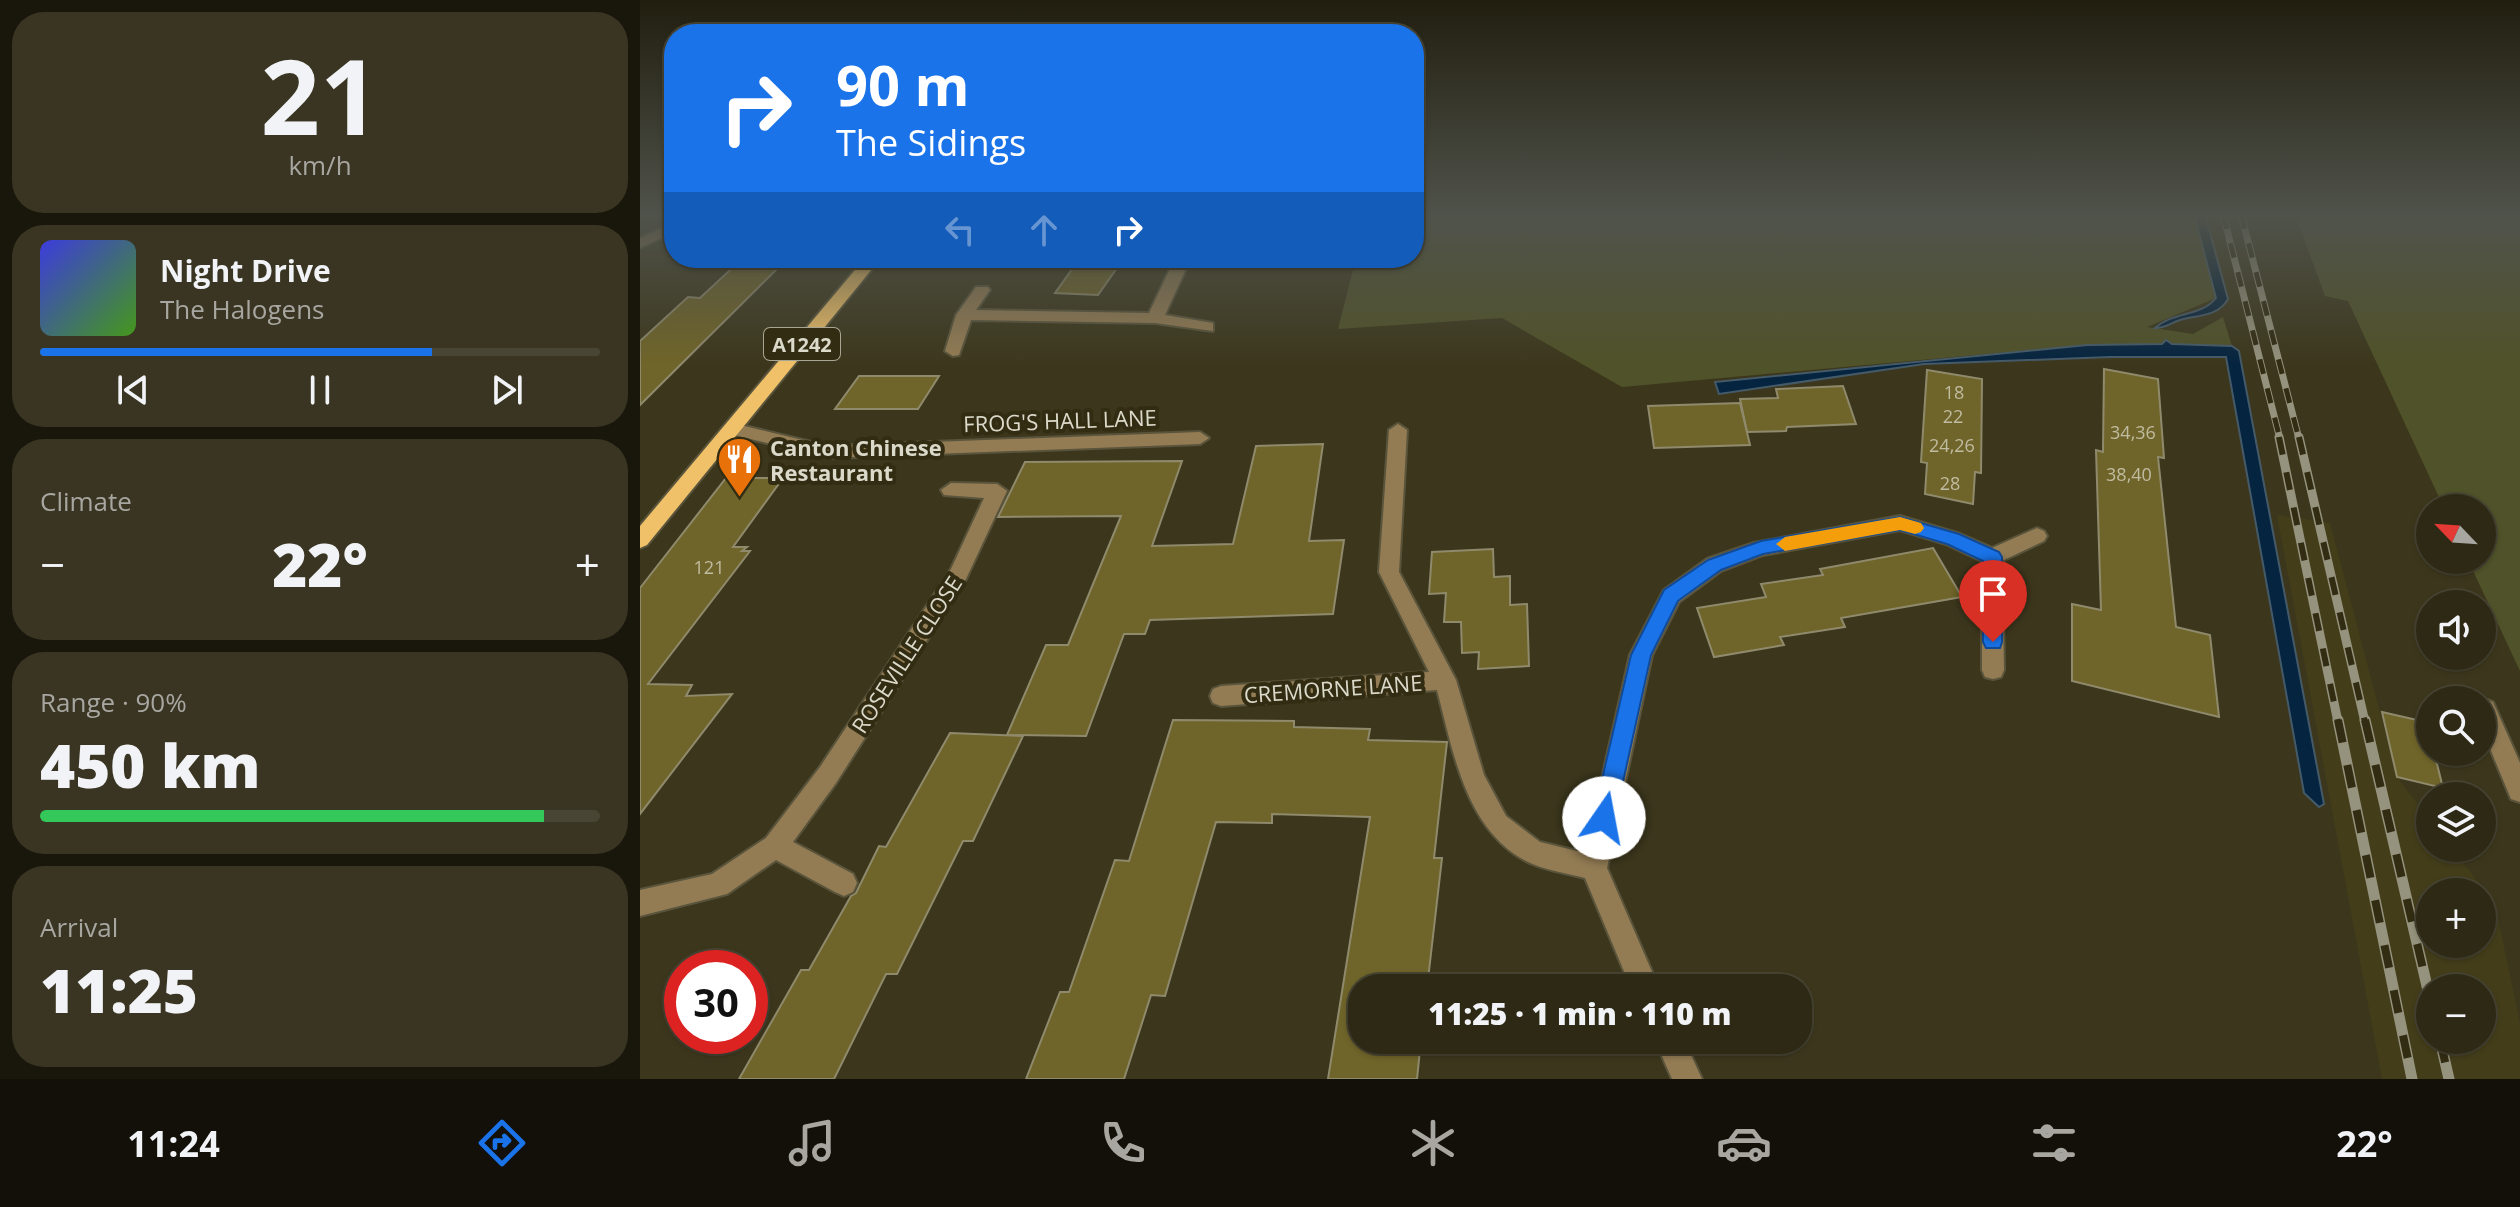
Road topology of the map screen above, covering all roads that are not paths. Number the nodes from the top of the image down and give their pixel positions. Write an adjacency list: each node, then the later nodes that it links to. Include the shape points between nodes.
1 (865, 268): 8 (main road, A1242)
2 (1178, 268): 5 (street)
3 (982, 290): 4 (street)
4 (964, 315): 5 (street); 7 (street)
5 (1155, 318): 6 (street)
6 (1207, 327)
7 (953, 351)
8 (732, 429): 10 (street, FROG'S HALL LANE, via 828,452); 13 (main road, A1242)
9 (1398, 430): 16 (street, CREMORNE LANE, via 1389,572)
10 (1200, 438)
11 (951, 490): 20 (street, ROSEVILLE CLOSE, via 997,491 959,573 828,775)
12 (2037, 536): 14 (street)
13 (640, 540)
14 (1992, 557): 15 (street); 21 (street, via 1900,523 1761,548 1714,565 1671,596 1641,655)
15 (1993, 670)
16 (1445, 680): 17 (street, CREMORNE LANE); 21 (street, CREMORNE LANE, via 1473,778 1497,824 1533,852)
17 (1221, 696)
18 (2496, 735): 19 (street)
19 (2520, 791)
20 (775, 846): 22 (street); 23 (street, ROSEVILLE CLOSE, via 718,885)
21 (1594, 868): 24 (street)
22 (844, 883)
23 (640, 903)
24 (1639, 974)
25 (1675, 1054): 26 (street)
26 (1687, 1079)

